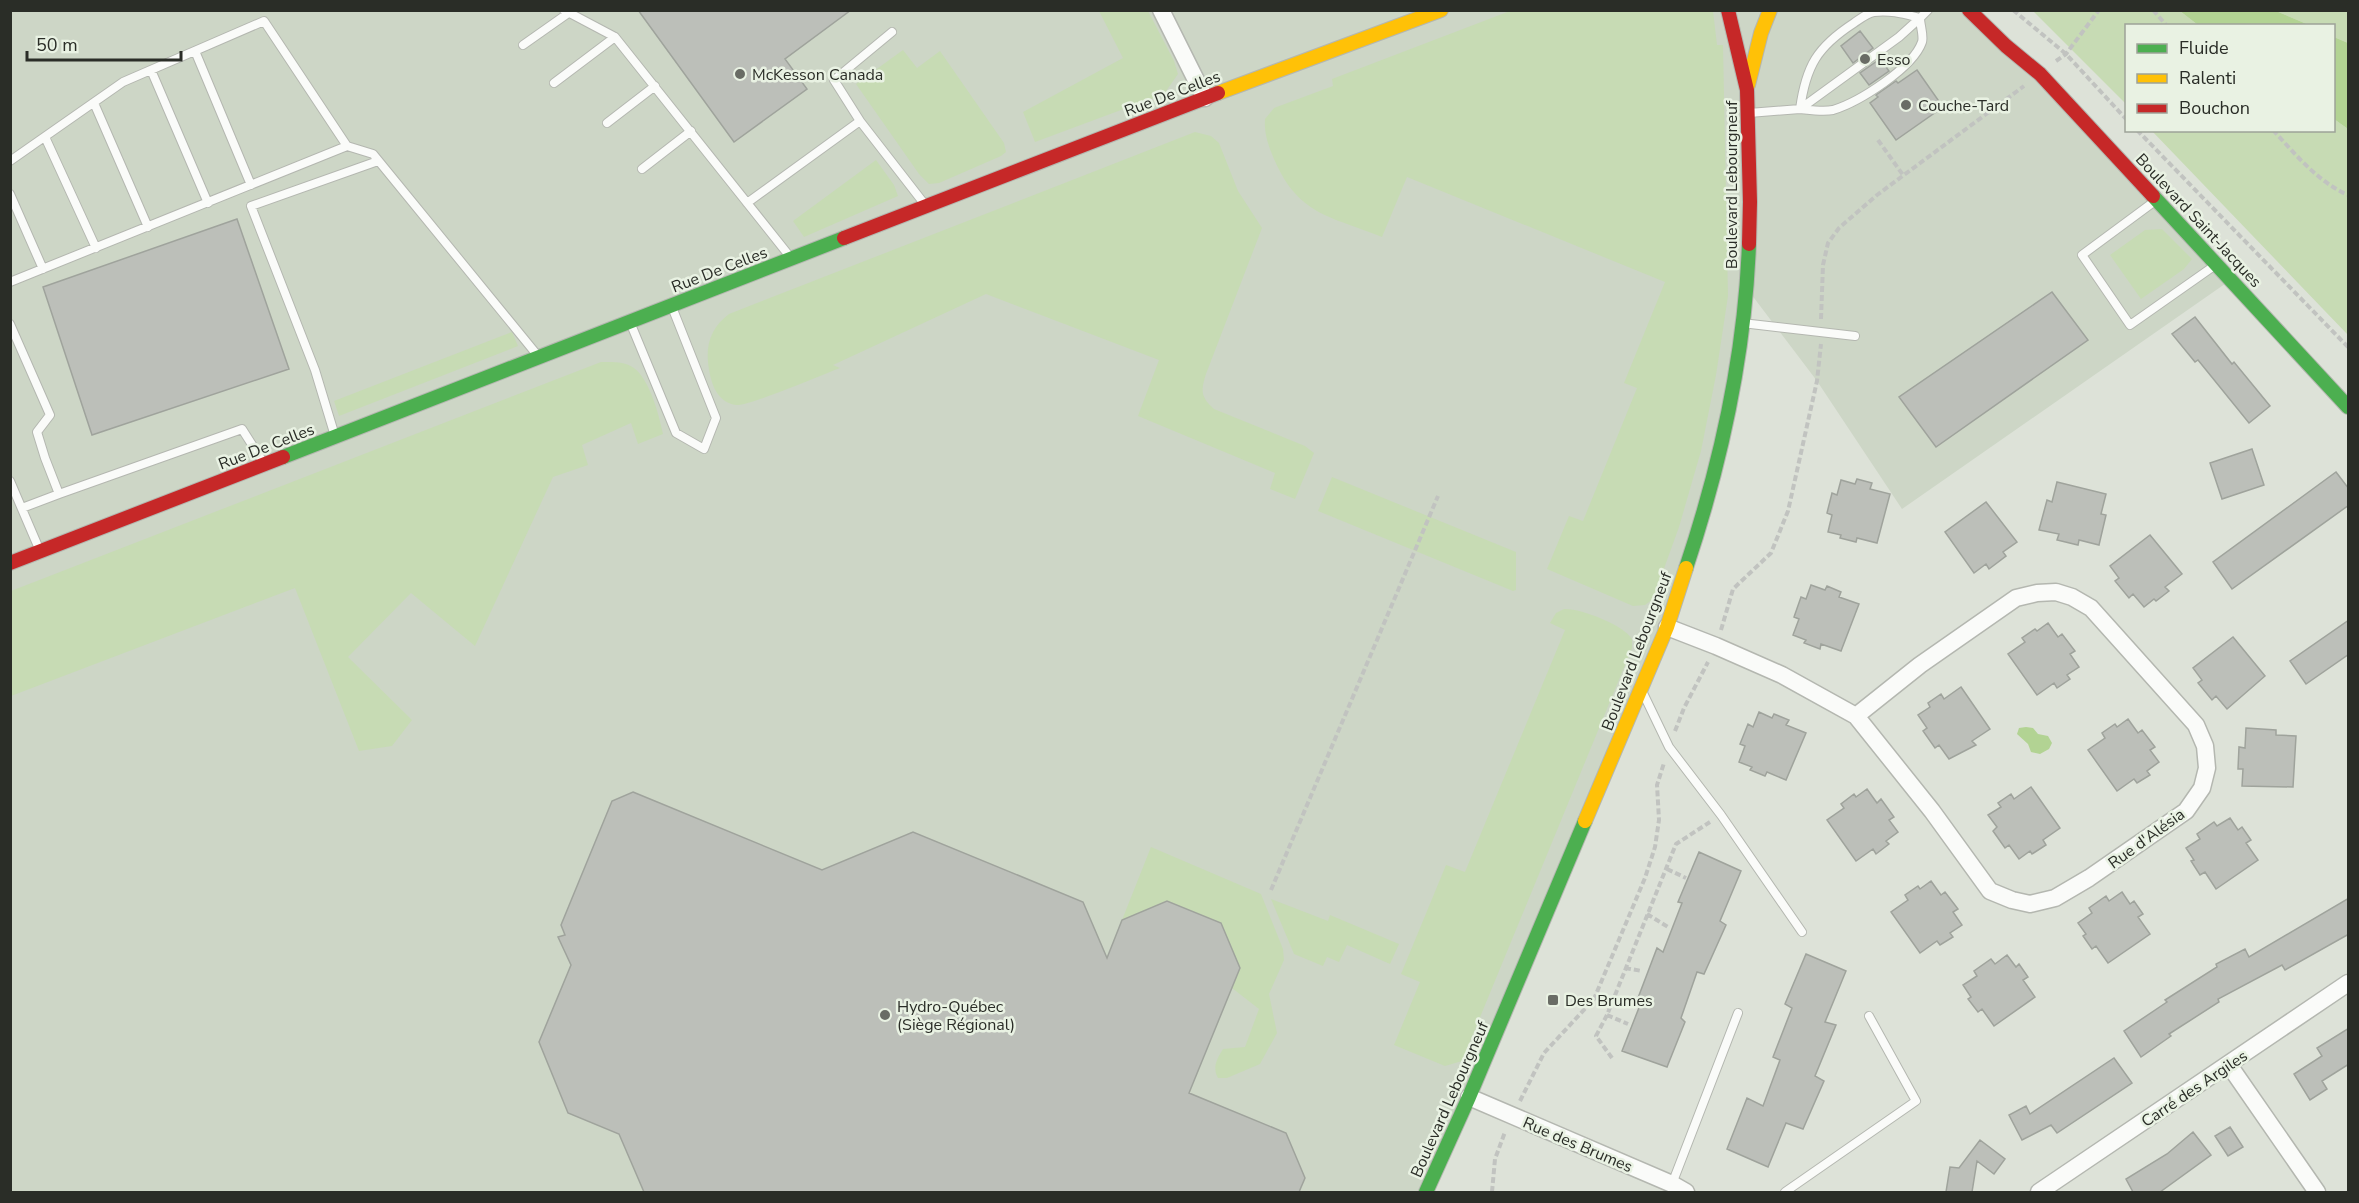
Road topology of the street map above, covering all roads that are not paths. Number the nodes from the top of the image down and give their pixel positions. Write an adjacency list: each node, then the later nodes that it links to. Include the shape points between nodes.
1 (1161, 10): 17 (street)
2 (1441, 10): 17 (street, Rue De Celles)
3 (1728, 10): 16 (street, Boulevard Lebourgneuf)
4 (1770, 10): 16 (street, Boulevard Lebourgneuf)
5 (1928, 10): 8 (lane)
6 (1969, 10): 31 (street, Boulevard Saint-Jacques, via 2040,74)
7 (565, 12): 10 (lane); 11 (lane)
8 (1920, 18): 19 (lane); 19 (lane, via 1922,41 1909,62 1853,103 1830,111); 19 (lane, via 1898,12 1871,12 1844,30 1809,67)
9 (892, 32): 21 (lane, via 834,81)
10 (615, 37): 14 (lane); 15 (lane)
11 (523, 45)
12 (195, 51): 13 (lane); 25 (lane, via 264,21); 29 (lane)
13 (151, 70): 18 (lane, via 123,82); 32 (lane)
14 (554, 83)
15 (655, 86): 22 (lane); 23 (lane)
16 (1747, 90): 20 (street, Boulevard Lebourgneuf)
17 (1205, 98): 34 (street, Rue De Celles)
18 (94, 103): 24 (lane); 35 (lane)
19 (1800, 110): 20 (lane)
20 (1747, 113): 43 (street, Boulevard Lebourgneuf, via 1750,202)
21 (860, 121): 33 (lane); 34 (lane)
22 (607, 123)
23 (691, 131): 28 (lane); 33 (lane)
24 (45, 137): 26 (lane); 36 (lane)
25 (348, 146): 27 (lane, via 373,154); 29 (lane)
26 (10, 161)
27 (378, 161): 46 (lane); 48 (lane, via 251,206 315,370)
28 (642, 169)
29 (250, 185): 32 (lane)
30 (10, 194): 39 (lane)
31 (2158, 199): 38 (street, Boulevard Saint-Jacques); 38 (lane, via 2082,255 2130,325)
32 (208, 202): 35 (lane)
33 (747, 203): 37 (lane)
34 (927, 206): 37 (street, Rue De Celles)
35 (148, 226): 36 (lane)
36 (96, 248): 39 (lane)
37 (791, 259): 41 (street, Rue De Celles)
38 (2217, 264): 47 (street, Boulevard Saint-Jacques)
39 (43, 269): 40 (lane)
40 (10, 282)
41 (671, 306): 42 (street, Rue De Celles); 42 (lane, via 717,418 704,449 676,433)
42 (630, 321): 46 (street, Rue De Celles)
43 (1742, 323): 45 (lane); 55 (street, Boulevard Lebourgneuf, via 1722,447)
44 (10, 324): 51 (lane, via 50,415 38,432)
45 (1855, 336)
46 (539, 357): 48 (street, Rue De Celles)
47 (2349, 407)
48 (335, 436): 49 (street, Rue De Celles)
49 (264, 464): 51 (lane, via 242,429); 53 (street, Rue De Celles)
50 (10, 480): 52 (lane)
51 (59, 494): 52 (lane)
52 (22, 508): 53 (lane)
53 (40, 551): 54 (street, Rue De Celles)
54 (10, 563)
55 (1667, 627): 56 (street, Boulevard Lebourgneuf); 57 (street, Rue d'Alésia, via 1782,675)
56 (1641, 688): 58 (lane, via 1669,747); 63 (street, Boulevard Lebourgneuf)
57 (1856, 716): 57 (street, Rue d'Alésia, via 1925,801 1990,891 2030,903 2055,898 2089,878 2186,810 2202,788 2207,768 2205,746 2196,725 2091,608 2056,592 2016,598 1920,665)
58 (1802, 932)
59 (2349, 983): 62 (street, Carré des Argiles)
60 (1738, 1012): 64 (lane)
61 (1869, 1016): 66 (lane, via 1916,1101)
62 (2229, 1065): 67 (street, Carré des Argiles); 68 (street)
63 (1469, 1097): 64 (street, Rue des Brumes); 65 (street, Boulevard Lebourgneuf)
64 (1679, 1188)
65 (1425, 1192)
66 (1785, 1192)
67 (2039, 1192)
68 (2317, 1192)

